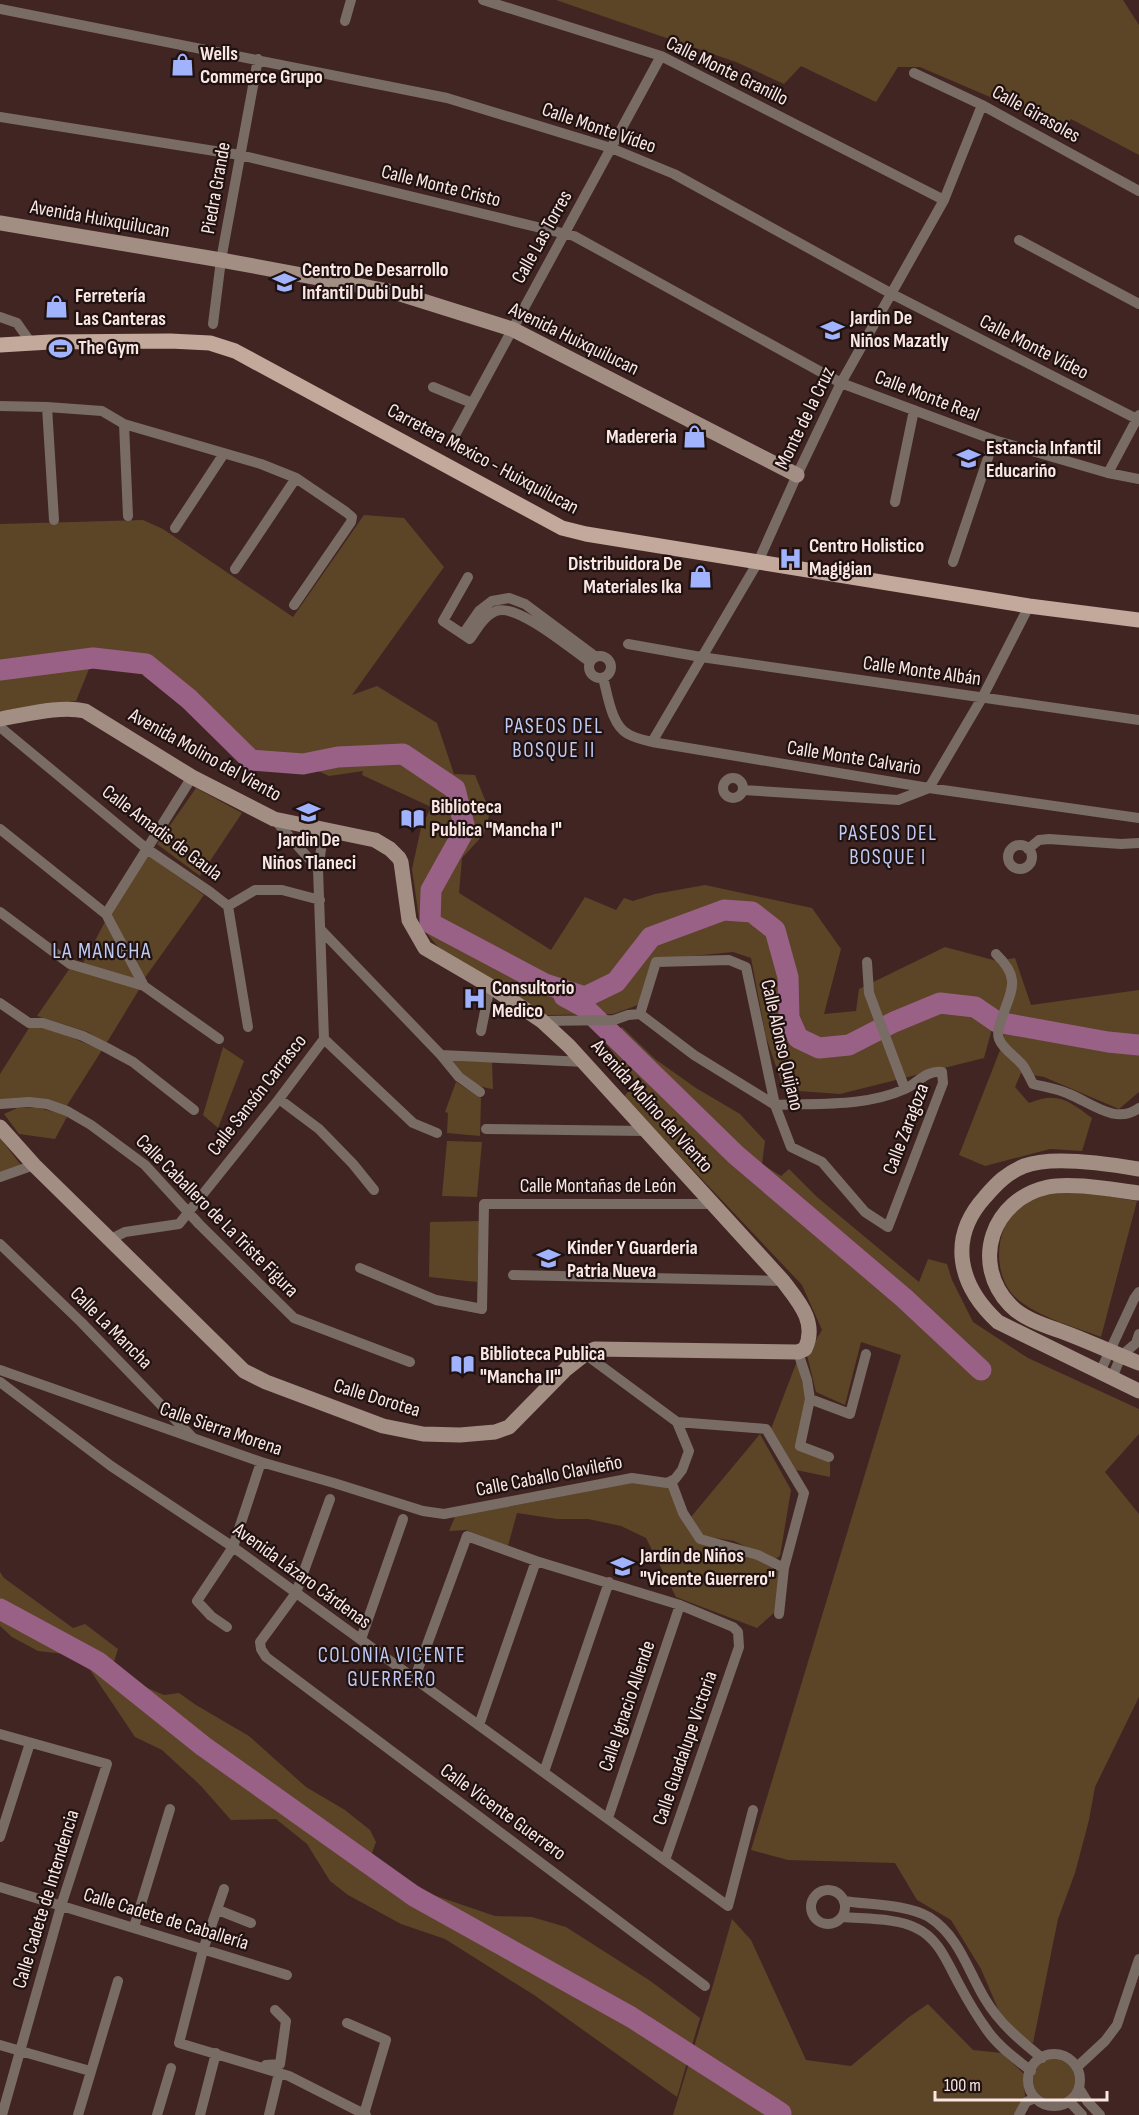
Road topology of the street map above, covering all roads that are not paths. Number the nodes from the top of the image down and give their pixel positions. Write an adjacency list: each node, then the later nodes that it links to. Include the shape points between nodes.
1 (351, 0): 4 (street)
2 (483, 0): 5 (street, Calle Monte Granillo)
3 (0, 9): 6 (street, Calle Monte Vídeo)
4 (345, 21)
5 (661, 56): 10 (street, Calle Las Torres); 13 (street, Calle Monte Granillo)
6 (258, 59): 10 (street, Calle Monte Vídeo, via 447,98); 11 (street, Piedra Grande)
7 (914, 73): 8 (street, Calle Girasoles)
8 (982, 105): 12 (street, Calle Girasoles); 13 (street, Monte de la Cruz)
9 (0, 117): 11 (street, Calle Monte Cristo)
10 (611, 148): 15 (street, Calle Las Torres); 18 (street, Calle Monte Vídeo, via 674,174)
11 (240, 155): 15 (street, Calle Monte Cristo); 17 (street, Piedra Grande)
12 (1139, 191)
13 (944, 200): 18 (street, Monte de la Cruz)
14 (0, 223): 17 (street, Avenida Huixquilucan)
15 (565, 234): 22 (street, Calle Las Torres); 25 (street, Calle Monte Cristo)
16 (1019, 240): 19 (street)
17 (221, 260): 21 (street, Piedra Grande); 22 (street, Avenida Huixquilucan, via 394,292)
18 (892, 294): 25 (street, Monte de la Cruz); 31 (street, Calle Monte Vídeo)
19 (1139, 304)
20 (0, 317): 23 (street, via 17,323)
21 (213, 324)
22 (512, 329): 27 (street, Calle Las Torres); 37 (street, Avenida Huixquilucan)
23 (31, 343): 24 (main road, Carretera Mexico - Huixquilucan); 44 (main road, Carretera Mexico - Huixquilucan, via 210,343 245,357 562,528)
24 (0, 345)
25 (841, 383): 30 (street, Calle Monte Real); 37 (street, Monte de la Cruz)
26 (433, 387): 27 (street)
27 (472, 403): 33 (street, Calle Las Torres)
28 (0, 406): 29 (street)
29 (47, 407): 32 (street, via 102,411); 42 (street)
30 (914, 410): 34 (street, Calle Monte Real); 40 (street)
31 (1138, 418): 36 (street)
32 (124, 424): 35 (street); 41 (street)
33 (455, 435)
34 (994, 440): 36 (street, Calle Monte Real); 45 (street)
35 (223, 455): 38 (street); 43 (street)
36 (1108, 473): 39 (street, Calle Monte Real)
37 (797, 475): 44 (street, Monte de la Cruz)
38 (296, 478): 46 (street); 48 (street, via 352,517)
39 (1139, 479)
40 (895, 502)
41 (129, 516)
42 (54, 520)
43 (175, 528)
44 (758, 562): 49 (main road, Carretera Mexico - Huixquilucan); 52 (street, Monte de la Cruz)
45 (953, 562)
46 (235, 569)
47 (468, 577): 53 (street, via 443,621 463,634 479,611 492,601 508,598 525,604)
48 (294, 604)
49 (1029, 606): 50 (main road, Carretera Mexico - Huixquilucan); 55 (street)
50 (1139, 620)
51 (628, 644): 52 (street, Calle Monte Albán)
52 (701, 657): 55 (street, Calle Monte Albán); 59 (street, Monte de la Cruz)
53 (593, 659): 54 (street, Calle Monte Calvario, via 589,671); 54 (street, Calle Monte Calvario, via 605,657 610,664)
54 (603, 678): 59 (street, Calle Monte Calvario, via 615,718 623,730)
55 (982, 698): 57 (street, Calle Monte Albán); 61 (street)
56 (0, 718): 60 (street, Avenida Molino del Viento, via 60,710 85,711)
57 (1139, 720)
58 (0, 727): 68 (street, Calle Amadis de Gaula)
59 (652, 742): 61 (street, Calle Monte Calvario)
60 (192, 777): 64 (street, Avenida Molino del Viento); 68 (street)
61 (929, 788): 62 (street, via 898,800); 63 (street, Calle Monte Calvario)
62 (743, 790)
63 (1139, 818)
64 (274, 819): 66 (street, Avenida Molino del Viento); 70 (street)
65 (0, 829): 74 (street)
66 (324, 830): 70 (street, Calle Sansón Carrasco); 79 (street, Avenida Molino del Viento, via 375,840 390,849 399,858 409,920 419,940 437,956)
67 (1139, 843): 69 (street, via 1049,838)
68 (147, 849): 72 (street, Calle Amadis de Gaula); 74 (street)
69 (1028, 849)
70 (318, 869): 71 (street, Calle Sansón Carrasco)
71 (320, 900): 72 (street, Calle Amadis de Gaula, via 282,891 255,890); 75 (street, Calle Sansón Carrasco)
72 (228, 906): 83 (street)
73 (0, 912): 78 (street, via 70,964)
74 (106, 914): 78 (street)
75 (321, 930): 86 (street, Calle Sansón Carrasco); 87 (street)
76 (996, 954): 94 (street, via 1012,974 1011,995 998,1031 999,1041 1024,1066 1033,1084 1068,1093 1112,1114 1132,1113)
77 (867, 962): 89 (street, via 869,993)
78 (144, 986): 85 (street)
79 (490, 986): 82 (street, Avenida Molino del Viento); 84 (street)
80 (0, 1003): 95 (street, via 29,1023 43,1023 83,1036 125,1057)
81 (640, 1014): 82 (street, via 614,1020); 93 (street, via 694,1055); 93 (street, Calle Alonso Quijano, via 656,962 729,960 746,967)
82 (542, 1022): 88 (street, Avenida Molino del Viento)
83 (248, 1027)
84 (480, 1031)
85 (219, 1039)
86 (324, 1039): 91 (street, Calle Sansón Carrasco); 99 (street, via 413,1123)
87 (441, 1055): 88 (street); 90 (street, via 459,1077)
88 (584, 1062): 98 (street, Avenida Molino del Viento)
89 (905, 1089): 93 (street, Calle Zaragoza, via 861,1102); 107 (street, Calle Zaragoza, via 930,1073 942,1072 944,1083)
90 (480, 1092)
91 (279, 1099): 103 (street, via 319,1129); 106 (street, Calle Sansón Carrasco)
92 (0, 1104): 106 (street, Calle Caballero de La Triste Figura, via 47,1104 91,1125 145,1165)
93 (775, 1105): 107 (street, Calle Alonso Quijano, via 791,1147 822,1162 865,1212)
94 (1139, 1108)
95 (194, 1110)
96 (0, 1127): 100 (street, Calle Dorotea)
97 (486, 1129): 98 (street)
98 (646, 1131): 105 (street, Avenida Molino del Viento)
99 (437, 1134)
100 (34, 1165): 102 (street); 108 (street, Calle Dorotea)
101 (1139, 1169): 122 (street, via 1063,1161 1026,1165 1002,1177 981,1201 967,1221 962,1244 963,1269 972,1290 999,1322)
102 (0, 1177)
103 (374, 1190)
104 (1139, 1193): 116 (street, via 1048,1187 1008,1209 996,1224 990,1241 990,1262 998,1288 1011,1306 1031,1319)
105 (712, 1203): 110 (street, Calle Montañas de León, via 484,1204 482,1309 436,1300); 112 (street, Avenida Molino del Viento)
106 (189, 1212): 108 (street, Calle Sansón Carrasco, via 179,1224 125,1232); 119 (street, Calle Caballero de La Triste Figura, via 294,1318)
107 (888, 1227)
108 (111, 1239): 117 (street, Calle Dorotea, via 244,1371 383,1426 423,1434 495,1432 509,1427)
109 (0, 1244): 129 (street, Calle La Mancha)
110 (360, 1268)
111 (513, 1275): 112 (street)
112 (783, 1281): 115 (street, Avenida Molino del Viento, via 808,1318 810,1335 805,1348)
113 (1137, 1298): 116 (street)
114 (1139, 1334): 116 (street, via 1136,1343)
115 (798, 1352): 117 (street, via 595,1349); 127 (street)
116 (1116, 1353): 120 (street); 122 (street)
117 (585, 1354): 128 (street)
118 (866, 1354): 127 (street, via 850,1414)
119 (410, 1362)
120 (1139, 1363)
121 (0, 1370): 124 (street, Calle Sierra Morena)
122 (1106, 1375): 125 (street)
123 (0, 1382): 126 (street, Avenida Lázaro Cárdenas)
124 (36, 1382): 126 (street); 129 (street, Calle Sierra Morena)
125 (1139, 1391)
126 (23, 1399): 136 (street, Avenida Lázaro Cárdenas, via 111,1466)
127 (810, 1400): 130 (street, via 800,1446)
128 (677, 1422): 132 (street, via 689,1451 682,1470); 138 (street, via 766,1430 804,1493)
129 (194, 1440): 131 (street, Calle Sierra Morena)
130 (829, 1457)
131 (261, 1462): 134 (street, Calle Sierra Morena); 136 (street)
132 (671, 1481): 134 (street, Calle Caballo Clavileño, via 632,1478); 138 (street, via 700,1539 758,1555)
133 (330, 1499): 140 (street)
134 (433, 1514)
135 (403, 1519): 144 (street)
136 (233, 1547): 140 (street, Avenida Lázaro Cárdenas); 143 (street, via 197,1601)
137 (536, 1561): 139 (street); 145 (street, via 467,1536); 146 (street)
138 (784, 1568): 142 (street)
139 (609, 1582): 141 (street); 149 (street)
140 (296, 1593): 144 (street, Avenida Lázaro Cárdenas); 167 (street, Calle Vicente Guerrero, via 260,1642 266,1657)
141 (680, 1605): 152 (street, Calle Ignacio Allende); 154 (street, Calle Guadalupe Victoria, via 733,1627 738,1632 739,1647)
142 (779, 1614)
143 (226, 1628)
144 (361, 1639): 145 (street, Avenida Lázaro Cárdenas)
145 (414, 1680): 146 (street, Avenida Lázaro Cárdenas)
146 (479, 1725): 149 (street, Avenida Lázaro Cárdenas)
147 (0, 1734): 148 (street)
148 (30, 1743): 153 (street); 158 (street, Calle Cadete de Intendencia, via 107,1764)
149 (544, 1772): 152 (street, Avenida Lázaro Cárdenas)
150 (170, 1809): 162 (street)
151 (753, 1810): 154 (street, Avenida Lázaro Cárdenas, via 728,1906)
152 (608, 1818): 154 (street, Avenida Lázaro Cárdenas)
153 (0, 1838)
154 (665, 1860)
155 (0, 1887): 158 (street, Calle Cadete de Caballería)
156 (224, 1889): 159 (street)
157 (844, 1901): 160 (street); 160 (street, via 837,1892 826,1890 816,1895 811,1905 813,1917 822,1924 834,1924); 173 (street, via 907,1908 941,1926 959,1948 998,2018)
158 (61, 1906): 162 (street, Calle Cadete de Caballería); 171 (street, Calle Cadete de Intendencia)
159 (218, 1910): 161 (street); 163 (street)
160 (843, 1917): 178 (street, via 902,1923 929,1936 989,2033)
161 (252, 1923)
162 (134, 1927): 163 (street, Calle Cadete de Caballería)
163 (203, 1950): 165 (street, Calle Cadete de Caballería); 172 (street, via 179,2043)
164 (1139, 1959): 174 (street, via 1117,2025)
165 (287, 1975)
166 (118, 1981): 177 (street)
167 (705, 1986)
168 (275, 2010): 176 (street, via 286,2021 280,2064 266,2065)
169 (347, 2023): 183 (street, via 386,2040)
170 (0, 2045): 171 (street)
171 (20, 2051): 177 (street); 184 (street, Calle Cadete de Intendencia)
172 (216, 2053): 176 (street); 187 (street)
173 (1042, 2058): 174 (street, via 1065,2056); 178 (street)
174 (1077, 2067): 180 (street)
175 (171, 2068): 186 (street)
176 (265, 2069): 179 (street)
177 (90, 2071): 185 (street)
178 (1031, 2071): 181 (street, via 1030,2090)
179 (279, 2073): 183 (street); 188 (street)
180 (1079, 2088): 182 (street); 192 (street)
181 (1035, 2098): 182 (street, via 1049,2106); 189 (street, via 1026,2102)
182 (1067, 2102): 190 (street); 191 (street)
183 (365, 2114)
184 (2, 2115)
185 (78, 2115)
186 (157, 2115)
187 (200, 2115)
188 (269, 2115)
189 (1019, 2115)
190 (1040, 2115)
191 (1082, 2115)
192 (1100, 2115)

